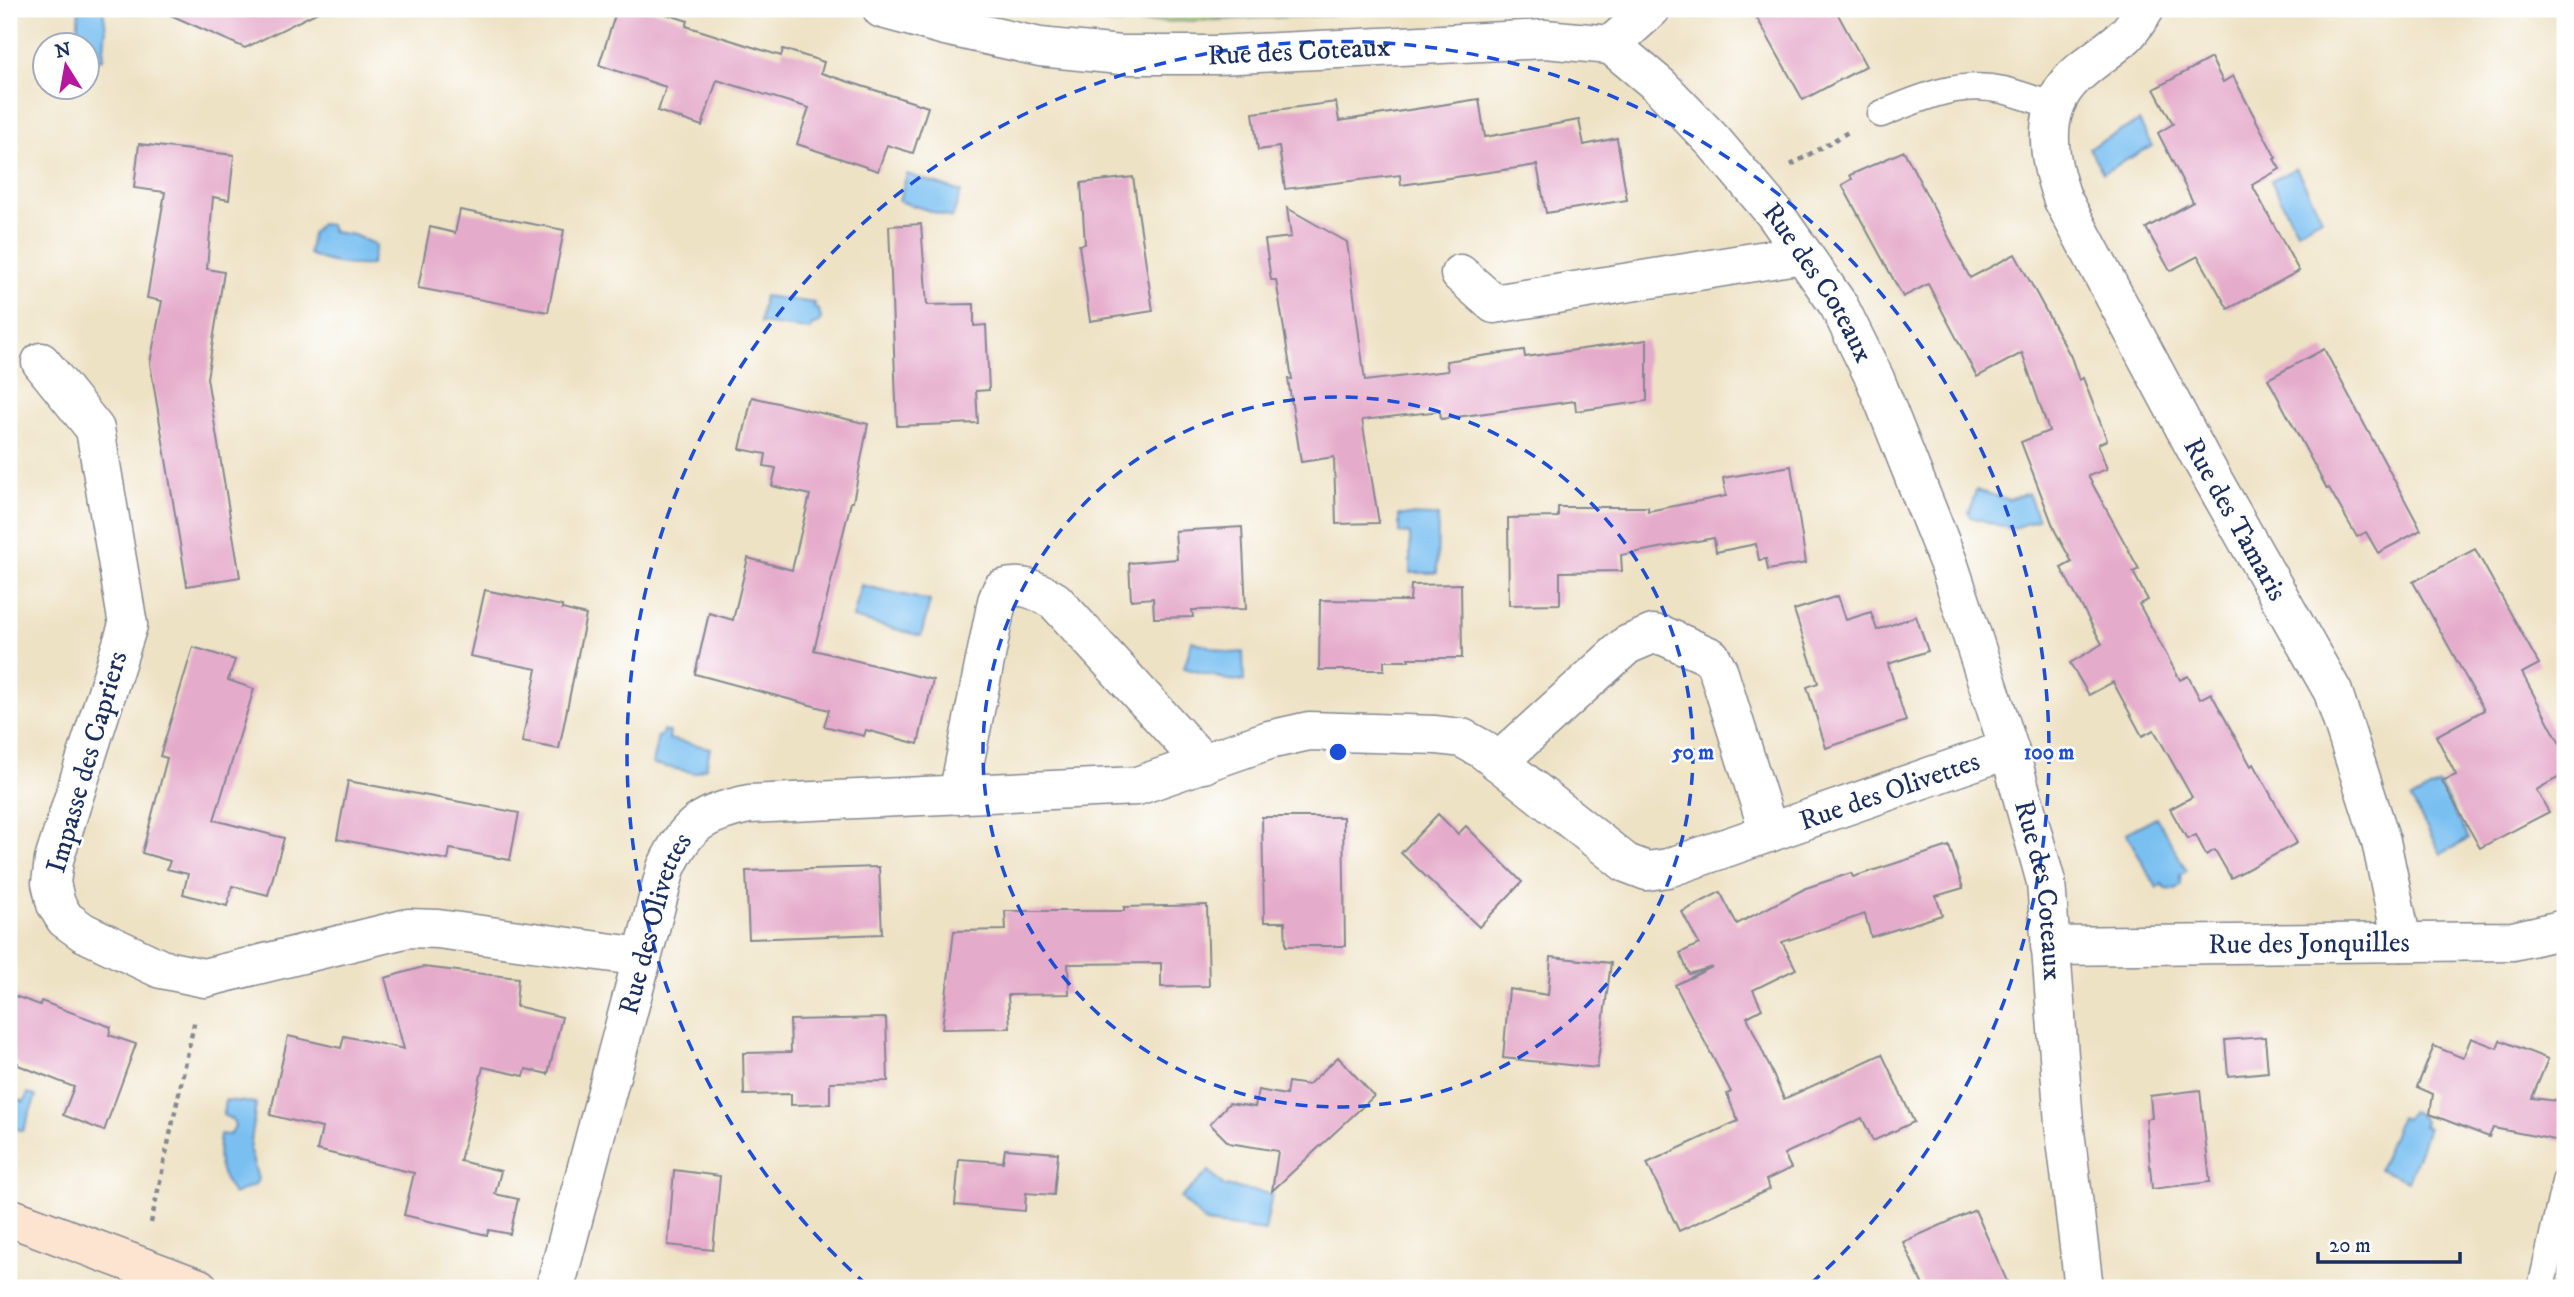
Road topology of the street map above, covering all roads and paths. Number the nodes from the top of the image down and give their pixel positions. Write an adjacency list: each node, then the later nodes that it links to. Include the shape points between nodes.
1 (881, 9): 4 (street, Rue des Coteaux, via 1040,47 1120,55 1216,55 1545,39)
2 (1651, 9): 4 (street)
3 (2145, 9): 5 (street, Rue des Tamaris, via 2128,33 2067,85)
4 (1611, 45): 7 (street, Rue des Coteaux, via 1660,86)
5 (2055, 106): 6 (lane, via 2001,89 1957,88); 17 (street, Rue des Tamaris, via 2049,139 2063,200 2333,692 2381,841)
6 (1881, 114): 7 (path)
7 (1753, 186): 8 (street, Rue des Coteaux)
8 (1803, 254): 9 (street, via 1494,304); 11 (street, Rue des Coteaux, via 1839,306 1875,379 1948,562)
9 (1460, 274)
10 (41, 362): 20 (street, Impasse des Capriers, via 95,429 128,625 54,860 51,883 56,904 65,919 83,932 161,969)
11 (2009, 749): 15 (street, Rue des Olivettes); 18 (street, Rue des Coteaux, via 2046,882)
12 (1498, 762): 13 (street, Rue des Olivettes, via 1462,738 1309,731); 15 (street, Rue des Olivettes, via 1626,863 1647,871); 15 (street, Rue des Olivettes, via 1627,645 1653,634 1664,636 1711,657 1718,670)
13 (1204, 764): 14 (street, Rue des Olivettes, via 1137,786); 14 (street, via 1055,601 1016,585 1002,589 997,601)
14 (958, 795): 19 (street, Rue des Olivettes, via 749,804 718,811 695,824 677,844)
15 (1769, 833)
16 (2565, 929): 17 (street, Rue des Jonquilles, via 2513,941)
17 (2402, 942): 18 (street, Rue des Jonquilles)
18 (2050, 946): 26 (street, Rue des Coteaux, via 2064,1123)
19 (642, 957): 20 (street, Impasse des Capriers, via 408,928); 25 (street, Rue des Olivettes)
20 (204, 978): 23 (path)
21 (2565, 1182): 27 (lane)
22 (9, 1217): 24 (street)
23 (151, 1224)
24 (199, 1288)
25 (555, 1288)
26 (2084, 1288)
27 (2541, 1288)

